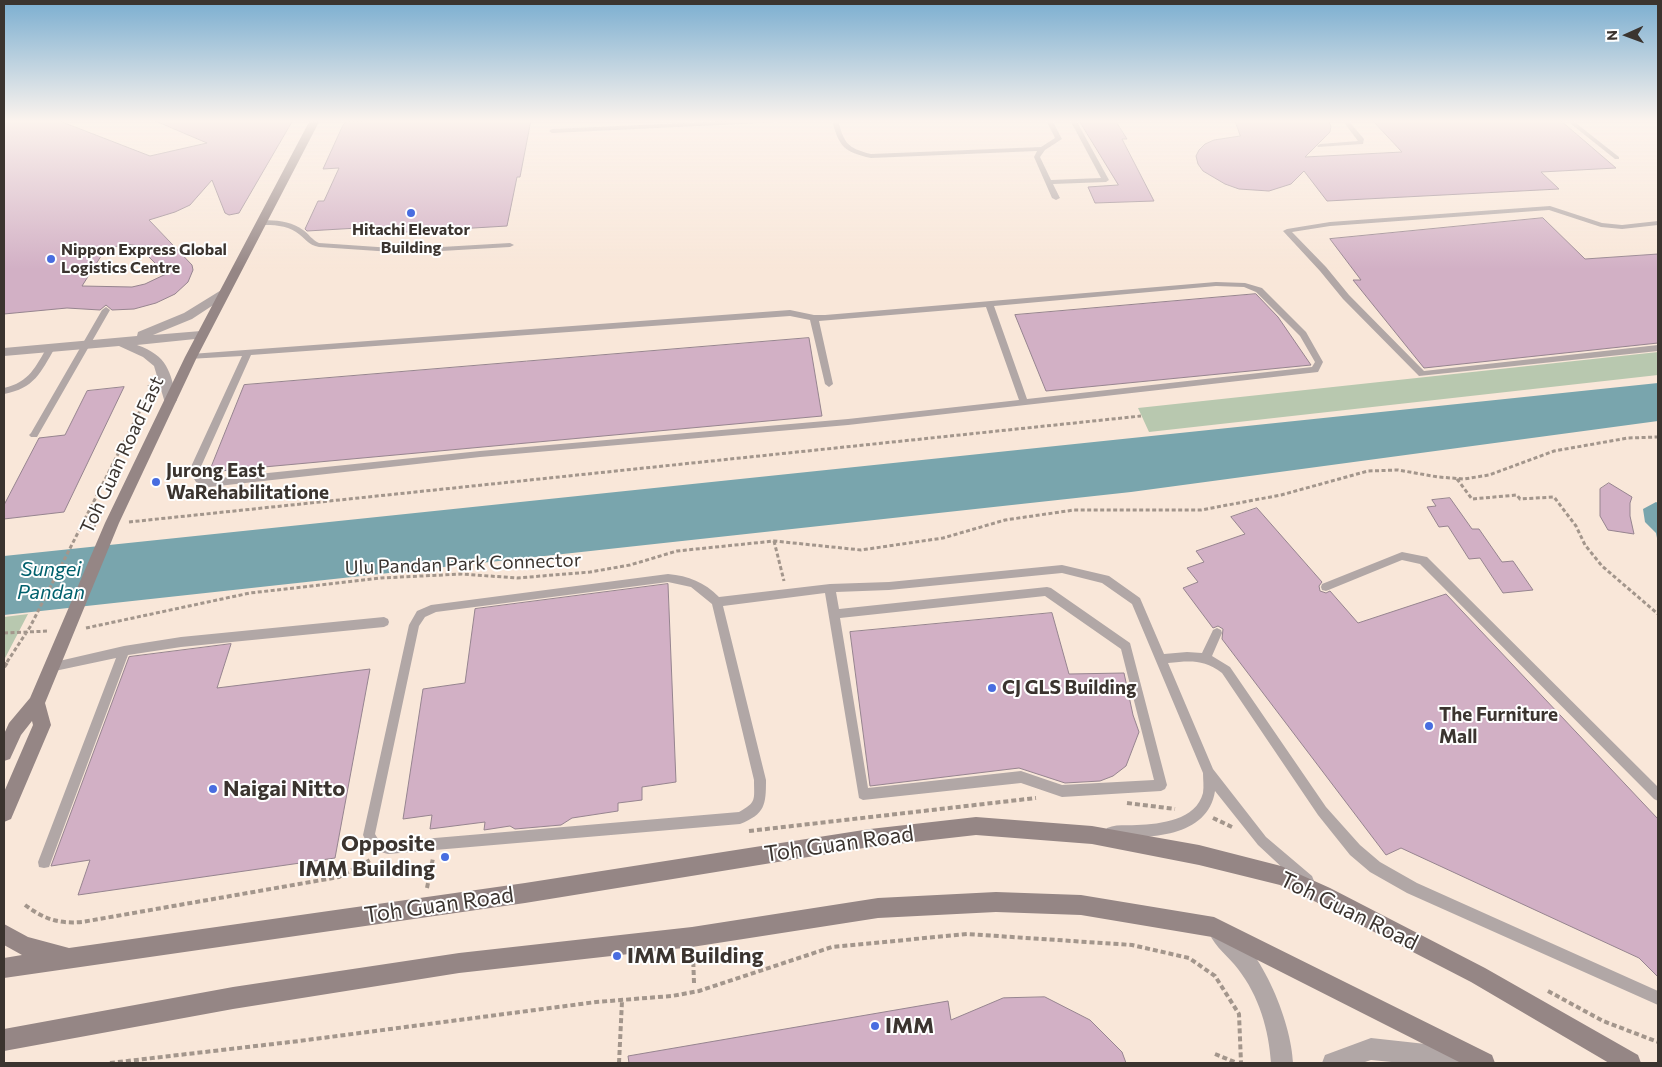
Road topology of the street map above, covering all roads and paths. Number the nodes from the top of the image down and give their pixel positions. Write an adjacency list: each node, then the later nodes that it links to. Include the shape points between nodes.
1 (289, 170): 6 (main road, Toh Guan Road East)
2 (1043, 170): 4 (lane)
3 (1101, 170): 4 (lane, via 1106,180)
4 (1048, 182): 5 (lane)
5 (1056, 198)
6 (261, 222): 8 (lane, via 281,223 319,245 407,251); 9 (main road, Toh Guan Road East)
7 (1658, 223): 17 (lane, via 1622,227 1601,225 1550,208 1330,224 1288,231 1346,297 1422,374)
8 (510, 245)
9 (223, 294): 13 (main road, Toh Guan Road East); 14 (street, via 188,316)
10 (988, 304): 12 (lane); 25 (lane); 25 (lane, via 1216,284 1245,285 1259,290 1303,334 1319,362 1315,370)
11 (106, 310): 15 (lane)
12 (814, 318): 19 (lane, via 790,313); 22 (lane)
13 (202, 335): 14 (street); 20 (main road, Toh Guan Road East)
14 (117, 343): 15 (street); 24 (street, via 155,357 162,366)
15 (86, 345): 16 (street); 27 (lane)
16 (51, 348): 18 (street); 23 (lane, via 31,380 21,388)
17 (1658, 348)
18 (4, 352)
19 (248, 352): 20 (lane); 25 (lane, via 194,471 199,479 209,482)
20 (191, 357): 24 (main road, Toh Guan Road East)
21 (148, 379): 40 (path, via 150,392)
22 (829, 384)
23 (4, 390)
24 (170, 400): 30 (main road, Toh Guan Road East)
25 (1024, 402)
26 (1140, 416): 30 (path)
27 (34, 435)
28 (1658, 437): 29 (path, Ulu Pandan Park Connector, via 1628,438 1554,451 1489,476)
29 (1456, 478): 31 (path, Ulu Pandan Park Connector, via 1398,470 1368,471 1281,495 1202,510 1074,510 1005,520 943,538 861,550); 37 (path, via 1472,498 1517,495 1520,500 1554,497 1602,566)
30 (111, 527): 47 (main road, Toh Guan Road East)
31 (774, 541): 34 (path); 39 (path, Ulu Pandan Park Connector, via 677,551 630,565 590,572 517,578 462,574 381,578 258,592)
32 (1326, 587): 51 (lane, via 1402,556 1422,560)
33 (830, 588): 34 (lane); 36 (lane); 45 (lane, via 889,586 1062,568 1104,579 1136,601)
34 (787, 594): 35 (lane)
35 (717, 602): 35 (lane, via 702,586 668,578 435,608 422,614 414,625 369,835 374,844 388,848 740,818 755,810 760,798 760,780)
36 (834, 614): 36 (lane, via 863,794 1021,777 1062,790 1161,785 1126,646 1047,591)
37 (1658, 614)
38 (384, 622): 43 (lane, via 181,642)
39 (94, 627)
40 (27, 632): 42 (path); 46 (path)
41 (1217, 633): 44 (lane)
42 (4, 634)
43 (124, 651): 47 (lane); 61 (lane)
44 (1206, 657): 45 (lane); 72 (lane, via 1226,670 1322,811 1355,850 1375,867 1412,888)
45 (1161, 659): 50 (lane)
46 (4, 667)
47 (50, 667): 48 (main road, Toh Guan Road East)
48 (36, 703): 49 (main road, Toh Guan Road East, via 15,729); 55 (main road, via 42,725)
49 (4, 753)
50 (1209, 773): 54 (lane, via 1208,795); 63 (lane, via 1262,841)
51 (1658, 795)
52 (1043, 798): 57 (path)
53 (1123, 803): 54 (path)
54 (1199, 811): 56 (path); 58 (lane, via 1182,824 1159,830)
55 (4, 813)
56 (1235, 828)
57 (739, 831)
58 (1092, 835): 63 (main road, Toh Guan Road, via 1199,855 1272,874); 68 (main road, Toh Guan Road, via 976,826 870,838 525,893)
59 (435, 852): 62 (path)
60 (379, 858): 64 (path, via 339,878 82,922 60,924 37,915)
61 (44, 862)
62 (429, 876)
63 (1323, 895): 84 (main road, Toh Guan Road, via 1478,975)
64 (25, 905)
65 (1214, 927): 67 (main road, via 1081,905 996,902 878,908); 77 (main road); 82 (street, via 1247,965 1266,999 1282,1049)
66 (4, 934): 68 (main road, via 24,946)
67 (692, 937): 70 (path); 74 (main road, via 362,976)
68 (70, 958): 69 (main road, Toh Guan Road)
69 (4, 968)
70 (694, 983)
71 (1542, 988): 75 (path, via 1603,1021)
72 (1658, 998)
73 (622, 1001): 79 (path)
74 (4, 1040)
75 (1658, 1042)
76 (1215, 1054): 80 (path)
77 (1482, 1062): 83 (street, via 1371,1050)
78 (110, 1063): 81 (path, via 596,1002 672,996 699,991 832,948 967,934 1132,945 1189,958 1216,976 1239,1014)
79 (619, 1063)
80 (1237, 1063)
81 (1241, 1063)
82 (1282, 1063)
83 (1333, 1063)
84 (1630, 1063)

